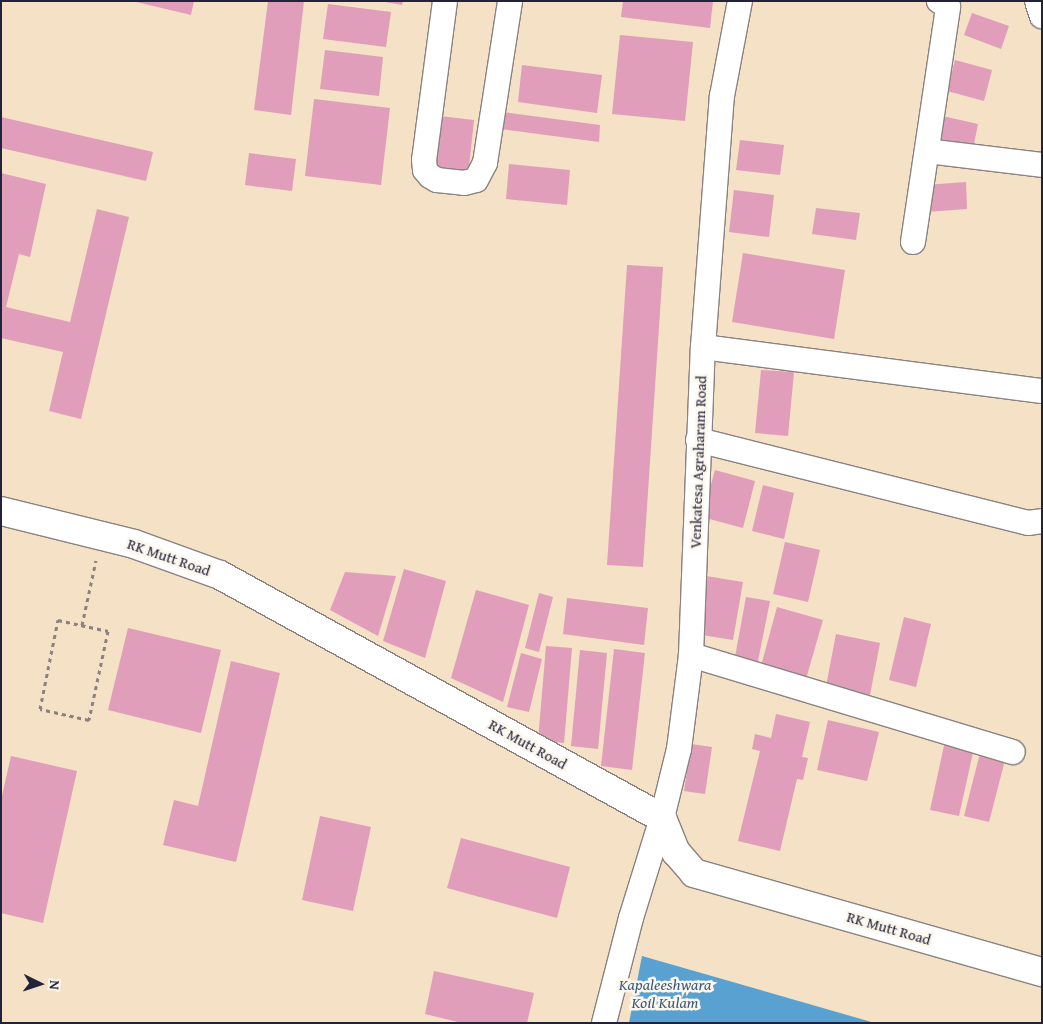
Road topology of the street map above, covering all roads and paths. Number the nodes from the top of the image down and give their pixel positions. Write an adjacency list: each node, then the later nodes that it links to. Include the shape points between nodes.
1 (445, 1): 2 (street, via 425,165 430,176 438,180 464,182 476,180 485,163)
2 (510, 1)
3 (740, 1): 10 (street, Venkatesa Agraharam Road, via 722,96)
4 (939, 1): 7 (street, via 948,7)
5 (1037, 1): 6 (street)
6 (1042, 16)
7 (927, 151): 8 (street); 9 (street)
8 (1042, 165)
9 (913, 242)
10 (703, 347): 11 (street); 12 (street, Venkatesa Agraharam Road)
11 (1042, 391)
12 (698, 440): 14 (street, via 1028,524); 17 (street, Venkatesa Agraharam Road)
13 (1, 511): 15 (main road, RK Mutt Road)
14 (1042, 521)
15 (102, 536): 16 (path); 19 (main road, RK Mutt Road, via 220,575)
16 (82, 625): 16 (path, via 108,631 89,720 40,709 58,620)
17 (691, 655): 18 (street); 19 (street, Venkatesa Agraharam Road, via 679,749)
18 (1014, 752)
19 (662, 818): 20 (main road, RK Mutt Road, via 676,852 694,872); 21 (street, Venkatesa Agraharam Road, via 631,918)
20 (1042, 972)
21 (604, 1023)

